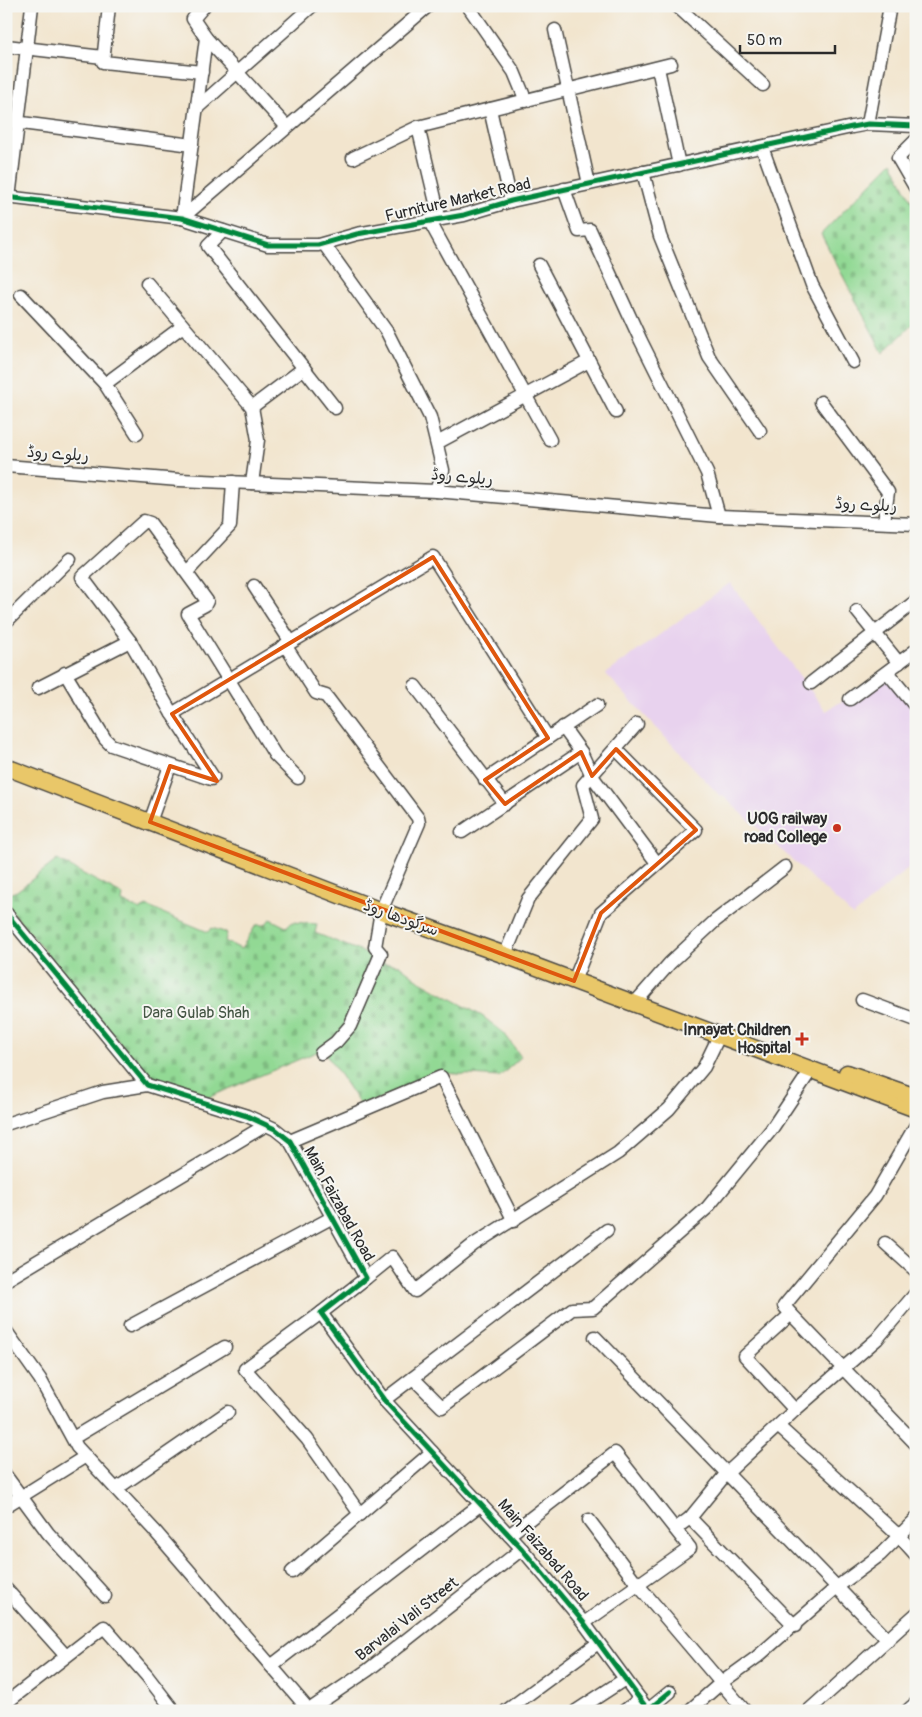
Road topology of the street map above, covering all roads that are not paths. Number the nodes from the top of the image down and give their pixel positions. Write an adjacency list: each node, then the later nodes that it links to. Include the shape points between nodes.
1 (32, 6): 12 (street)
2 (109, 6): 13 (street)
3 (204, 6): 10 (street, via 194,19)
4 (312, 6): 16 (street)
5 (428, 6): 26 (street)
6 (468, 6): 20 (street, via 514,72)
7 (677, 6): 18 (street)
8 (890, 6): 24 (street)
9 (555, 30): 19 (street)
10 (206, 38): 16 (street); 17 (street)
11 (6, 46): 12 (street)
12 (27, 49): 13 (street); 23 (street)
13 (103, 57): 17 (street, via 104,62)
14 (671, 64): 15 (street)
15 (658, 68): 19 (street); 32 (street)
16 (238, 71): 21 (street); 26 (street)
17 (202, 72): 21 (street)
18 (763, 84)
19 (569, 90): 20 (street); 34 (street)
20 (526, 100): 22 (street)
21 (196, 108): 29 (street)
22 (490, 109): 27 (street); 38 (street)
23 (12, 122): 29 (street); 37 (street)
24 (868, 124): 25 (street, Furniture Market Road); 30 (street, Furniture Market Road)
25 (916, 126)
26 (287, 127): 39 (street)
27 (418, 127): 31 (street); 40 (street, via 438,211)
28 (916, 140): 36 (street, via 898,158)
29 (192, 145): 39 (street)
30 (762, 147): 32 (street, Furniture Market Road); 48 (street, via 812,286)
31 (353, 158)
32 (679, 165): 33 (street, Furniture Market Road)
33 (642, 172): 34 (street, Furniture Market Road); 56 (street, via 660,236 709,357)
34 (589, 184): 35 (street, Furniture Market Road)
35 (564, 189): 38 (street, Furniture Market Road); 64 (street, via 579,230 590,230 640,341 707,473)
36 (916, 189)
37 (8, 198): 39 (street, Furniture Market Road)
38 (511, 201): 40 (street, Furniture Market Road)
39 (182, 218): 41 (street, Furniture Market Road)
40 (430, 222): 42 (street, Furniture Market Road, via 356,234); 51 (street)
41 (223, 231): 42 (street, Furniture Market Road, via 268,245); 49 (street, via 208,246)
42 (324, 244): 59 (street, via 387,332 430,417)
43 (539, 265): 47 (street)
44 (147, 283): 46 (street)
45 (21, 295): 50 (street)
46 (183, 326): 50 (street); 53 (street)
47 (589, 361): 51 (street); 55 (street)
48 (853, 362)
49 (304, 368): 53 (street); 54 (street)
50 (105, 384): 57 (street)
51 (526, 394): 58 (street); 59 (street)
52 (821, 402): 65 (street, via 888,492)
53 (252, 407): 62 (street, via 258,440)
54 (335, 408)
55 (616, 412)
56 (760, 431)
57 (137, 434)
58 (550, 440)
59 (438, 444): 63 (street, via 444,470)
60 (6, 466): 61 (street, ریلوے روڈ)
61 (233, 482): 62 (street, ریلوے روڈ); 68 (street, via 230,526)
62 (252, 483): 63 (street, ریلوے روڈ)
63 (436, 491): 64 (street, ریلوے روڈ)
64 (719, 516): 65 (street, ریلوے روڈ)
65 (884, 522): 66 (street, ریلوے روڈ)
66 (916, 524)
67 (70, 559): 72 (street)
68 (186, 572): 74 (street, via 150,522 144,521 82,577); 80 (street, via 207,603 188,614)
69 (254, 586): 75 (street)
70 (916, 601): 73 (street)
71 (858, 610): 73 (street)
72 (6, 622)
73 (875, 633): 77 (street); 81 (street)
74 (130, 641): 79 (street); 87 (street)
75 (288, 643): 80 (street); 90 (street, via 433,557); 103 (street, via 316,694 326,696 418,818 419,823)
76 (916, 650): 77 (street)
77 (899, 663): 78 (street)
78 (888, 672): 84 (street); 86 (street)
79 (65, 673): 83 (street); 93 (street, via 108,742)
80 (229, 680): 87 (street); 96 (street, via 275,755)
81 (811, 683)
82 (415, 686): 97 (street)
83 (38, 688)
84 (850, 699)
85 (597, 705): 89 (street)
86 (916, 707)
87 (172, 714): 93 (street, via 213,777)
88 (637, 724): 91 (street)
89 (564, 727): 90 (street); 92 (street)
90 (548, 738): 97 (street)
91 (616, 749): 95 (street); 101 (street, via 696,830)
92 (581, 752): 95 (street); 98 (street)
93 (170, 766): 99 (street)
94 (6, 767): 99 (main road, سرگودھا روڈ)
95 (592, 776): 101 (street); 105 (street, via 583,786 593,816 591,821 528,899)
96 (298, 778)
97 (485, 780): 98 (street)
98 (504, 804): 100 (street)
99 (150, 822): 103 (main road, سرگودھا روڈ)
100 (462, 832)
101 (657, 863): 106 (street, via 602,914)
102 (785, 867): 108 (street, via 715,921 670,963)
103 (381, 911): 105 (main road, سرگودھا روڈ); 111 (street, via 375,947 381,954 350,1026)
104 (6, 913): 113 (street)
105 (505, 954): 106 (main road, سرگودھا روڈ)
106 (574, 981): 108 (main road, سرگودھا روڈ)
107 (862, 1000): 109 (street)
108 (634, 1004): 110 (main road, سرگودھا روڈ)
109 (916, 1020)
110 (719, 1036): 112 (main road, سرگودھا روڈ); 121 (street, via 704,1067 669,1109 618,1153)
111 (321, 1053)
112 (802, 1071): 114 (main road, via 813,1063); 115 (main road); 116 (main road, via 827,1087); 135 (street, via 771,1130 707,1208 593,1308 572,1309 442,1407)
113 (147, 1085): 117 (street, via 103,1092); 118 (street, Main Faizabad Road)
114 (916, 1097)
115 (916, 1110)
116 (916, 1123): 129 (street, via 875,1196 784,1306)
117 (6, 1124)
118 (266, 1125): 119 (street, Main Faizabad Road); 126 (street)
119 (290, 1140): 120 (street, Main Faizabad Road); 121 (street, via 441,1077)
120 (333, 1217): 125 (street, Main Faizabad Road); 130 (street)
121 (514, 1221): 125 (street, via 473,1246 415,1291 392,1257)
122 (607, 1230): 135 (street)
123 (885, 1243): 124 (street)
124 (916, 1270)
125 (366, 1278): 128 (street, Main Faizabad Road)
126 (6, 1280)
127 (916, 1293): 134 (street, via 877,1339)
128 (321, 1313): 136 (street, Main Faizabad Road); 150 (street, via 245,1369 306,1439)
129 (791, 1314): 134 (street); 137 (street, via 745,1356)
130 (130, 1326)
131 (6, 1331): 140 (street, via 40,1379)
132 (595, 1337): 144 (street)
133 (225, 1347): 140 (street)
134 (844, 1370): 137 (street); 141 (street)
135 (413, 1378): 136 (street)
136 (384, 1400): 142 (street, Main Faizabad Road)
137 (795, 1410): 139 (street)
138 (228, 1412): 146 (street)
139 (778, 1426): 144 (street); 156 (street)
140 (73, 1438): 143 (street)
141 (916, 1444)
142 (432, 1452): 148 (street, Main Faizabad Road); 150 (street)
143 (86, 1456): 146 (street); 147 (street)
144 (726, 1474): 151 (street); 161 (street)
145 (6, 1476): 147 (street)
146 (116, 1489): 170 (street)
147 (24, 1496): 149 (street); 163 (street, via 48,1532)
148 (481, 1504): 155 (street, Main Faizabad Road); 170 (street)
149 (6, 1506)
150 (360, 1514): 159 (street)
151 (690, 1518): 154 (street); 166 (street)
152 (916, 1519): 156 (street)
153 (589, 1520): 160 (street)
154 (675, 1530): 155 (street, via 615,1454); 160 (street, via 690,1548)
155 (509, 1535): 157 (street, Main Faizabad Road)
156 (898, 1536): 158 (street); 161 (street, via 880,1555)
157 (522, 1549): 165 (street, Main Faizabad Road); 177 (street, Barvalai Vali Street, via 368,1670)
158 (916, 1555)
159 (292, 1572)
160 (638, 1585): 165 (street); 172 (street)
161 (837, 1587): 166 (street); 167 (street)
162 (6, 1589): 169 (street)
163 (106, 1596)
164 (916, 1614): 167 (street)
165 (584, 1623): 168 (street, Main Faizabad Road)
166 (795, 1626): 172 (street)
167 (888, 1640): 184 (street)
168 (598, 1644): 171 (street, Main Faizabad Road); 179 (street)
169 (66, 1656): 175 (street); 178 (street, via 104,1627)
170 (271, 1666): 177 (street)
171 (625, 1679): 174 (street, Main Faizabad Road); 180 (street)
172 (721, 1683): 182 (street); 183 (street)
173 (670, 1692): 174 (street, via 648,1710)
174 (640, 1699): 181 (street)
175 (6, 1703)
176 (916, 1704): 185 (street)
177 (309, 1710)
178 (174, 1711)
179 (506, 1711)
180 (576, 1711)
181 (624, 1711)
182 (689, 1711)
183 (745, 1711)
184 (808, 1711)
185 (907, 1711)

